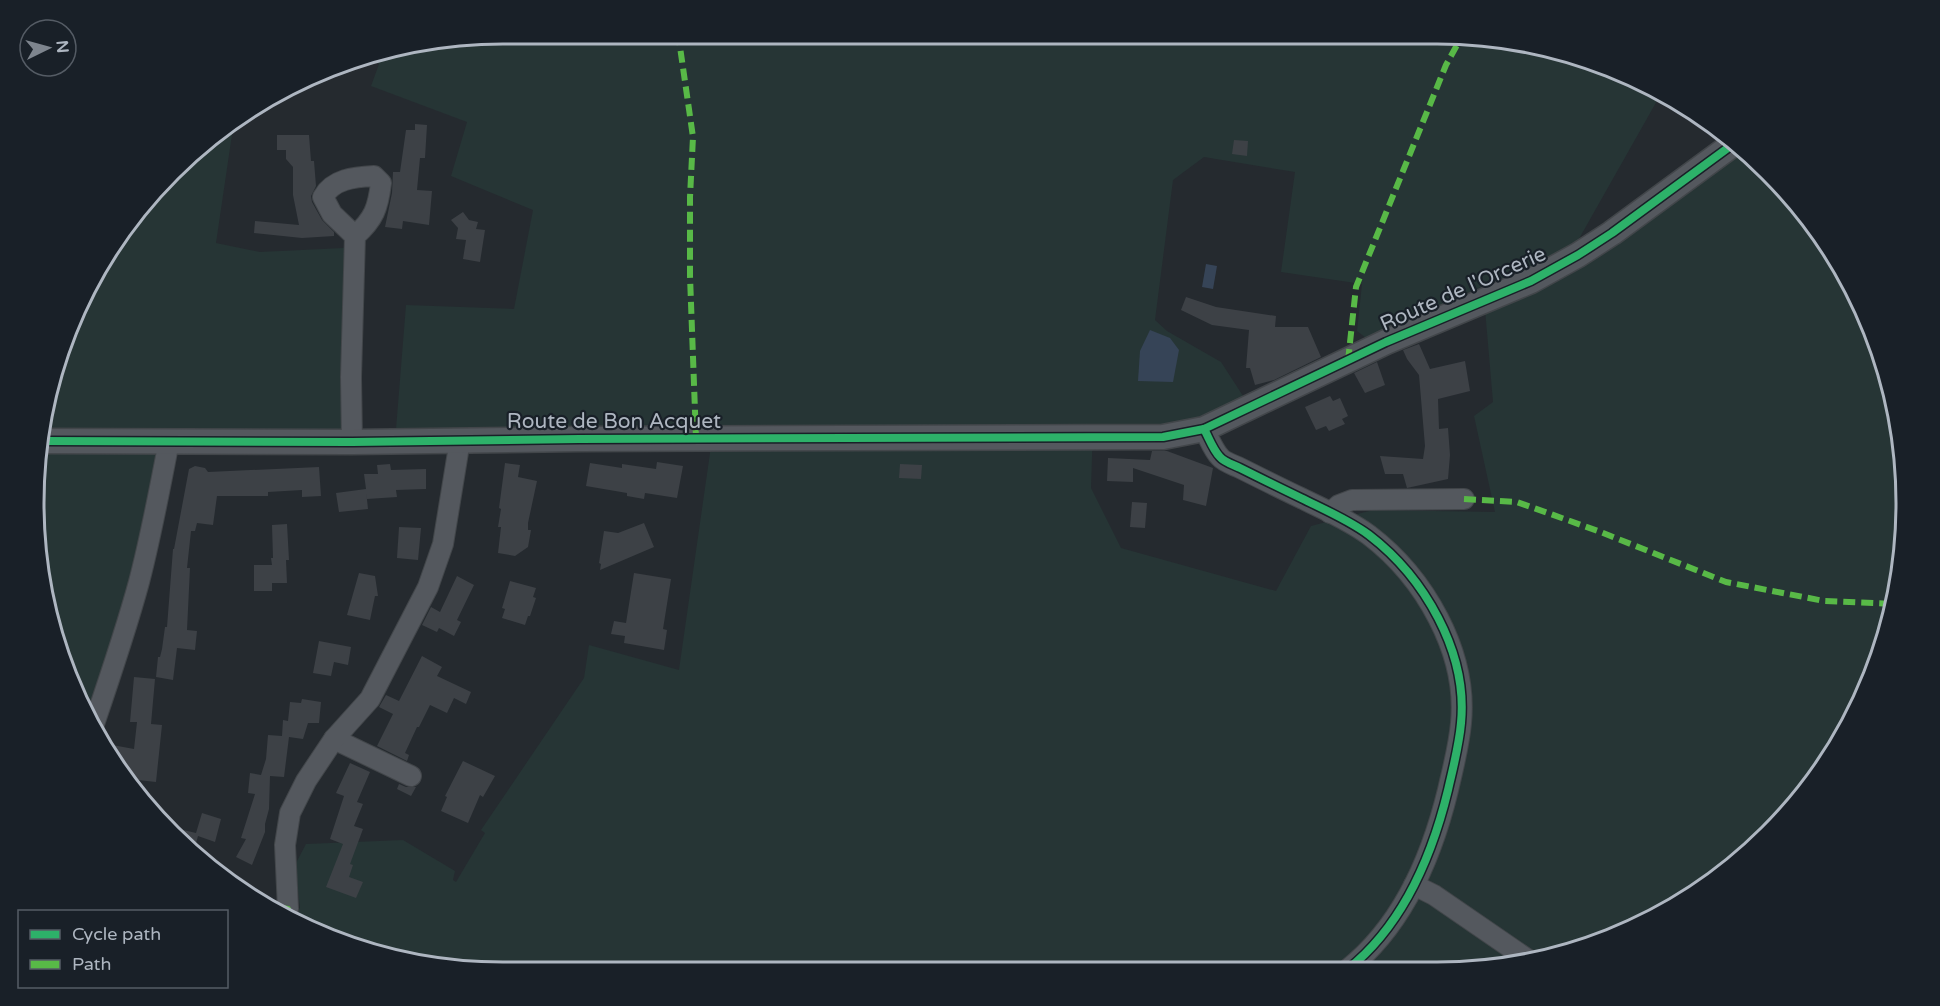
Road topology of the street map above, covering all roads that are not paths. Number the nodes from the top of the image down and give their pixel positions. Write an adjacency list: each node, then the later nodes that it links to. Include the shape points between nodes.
1 (1728, 148): 3 (street, Route de l'Orcerie, via 1612,233 1531,281 1386,342)
2 (355, 236): 7 (street)
3 (1195, 432): 4 (street, Route de Bon Acquet, via 1152,437); 9 (street, via 1220,458)
4 (460, 440): 7 (street, Route de Bon Acquet); 11 (street, via 442,544 428,587 370,699)
5 (47, 441): 6 (street, Route de Bon Acquet)
6 (168, 441): 7 (street, Route de Bon Acquet); 10 (street, via 139,581)
7 (352, 442)
8 (1464, 500): 9 (street, via 1352,500)
9 (1330, 513): 13 (street, via 1367,534 1397,560 1424,591 1453,653 1461,692 1458,747 1444,805)
10 (96, 716)
11 (334, 739): 12 (street); 14 (street, via 290,813 285,845)
12 (411, 776)
13 (1413, 885): 15 (street); 16 (street, via 1403,905)
14 (288, 909)
15 (1522, 955)
16 (1357, 962)

